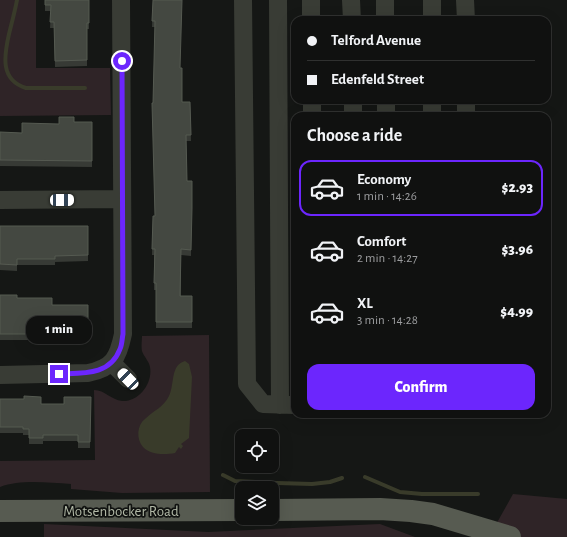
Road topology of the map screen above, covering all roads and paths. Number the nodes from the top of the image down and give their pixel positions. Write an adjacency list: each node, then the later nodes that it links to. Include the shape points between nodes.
1 (121, 0): 14 (street)
2 (244, 0): 19 (street, via 247,384 263,404)
3 (278, 0): 19 (street)
4 (311, 0): 9 (street)
5 (352, 0): 10 (street)
6 (385, 0): 11 (street)
7 (432, 0): 12 (street)
8 (466, 0): 13 (street)
9 (311, 16)
10 (352, 16)
11 (385, 16)
12 (432, 16)
13 (466, 16)
14 (122, 199): 15 (street); 16 (street, via 123,334 120,349)
15 (0, 200)
16 (112, 362): 17 (street, via 101,370 88,373); 18 (street)
17 (0, 375)
18 (128, 379)
19 (288, 405)
20 (235, 510): 22 (main road, Motsenbocker Road)
21 (279, 510): 23 (main road, via 406,510 433,514)
22 (0, 511)
23 (510, 537)

